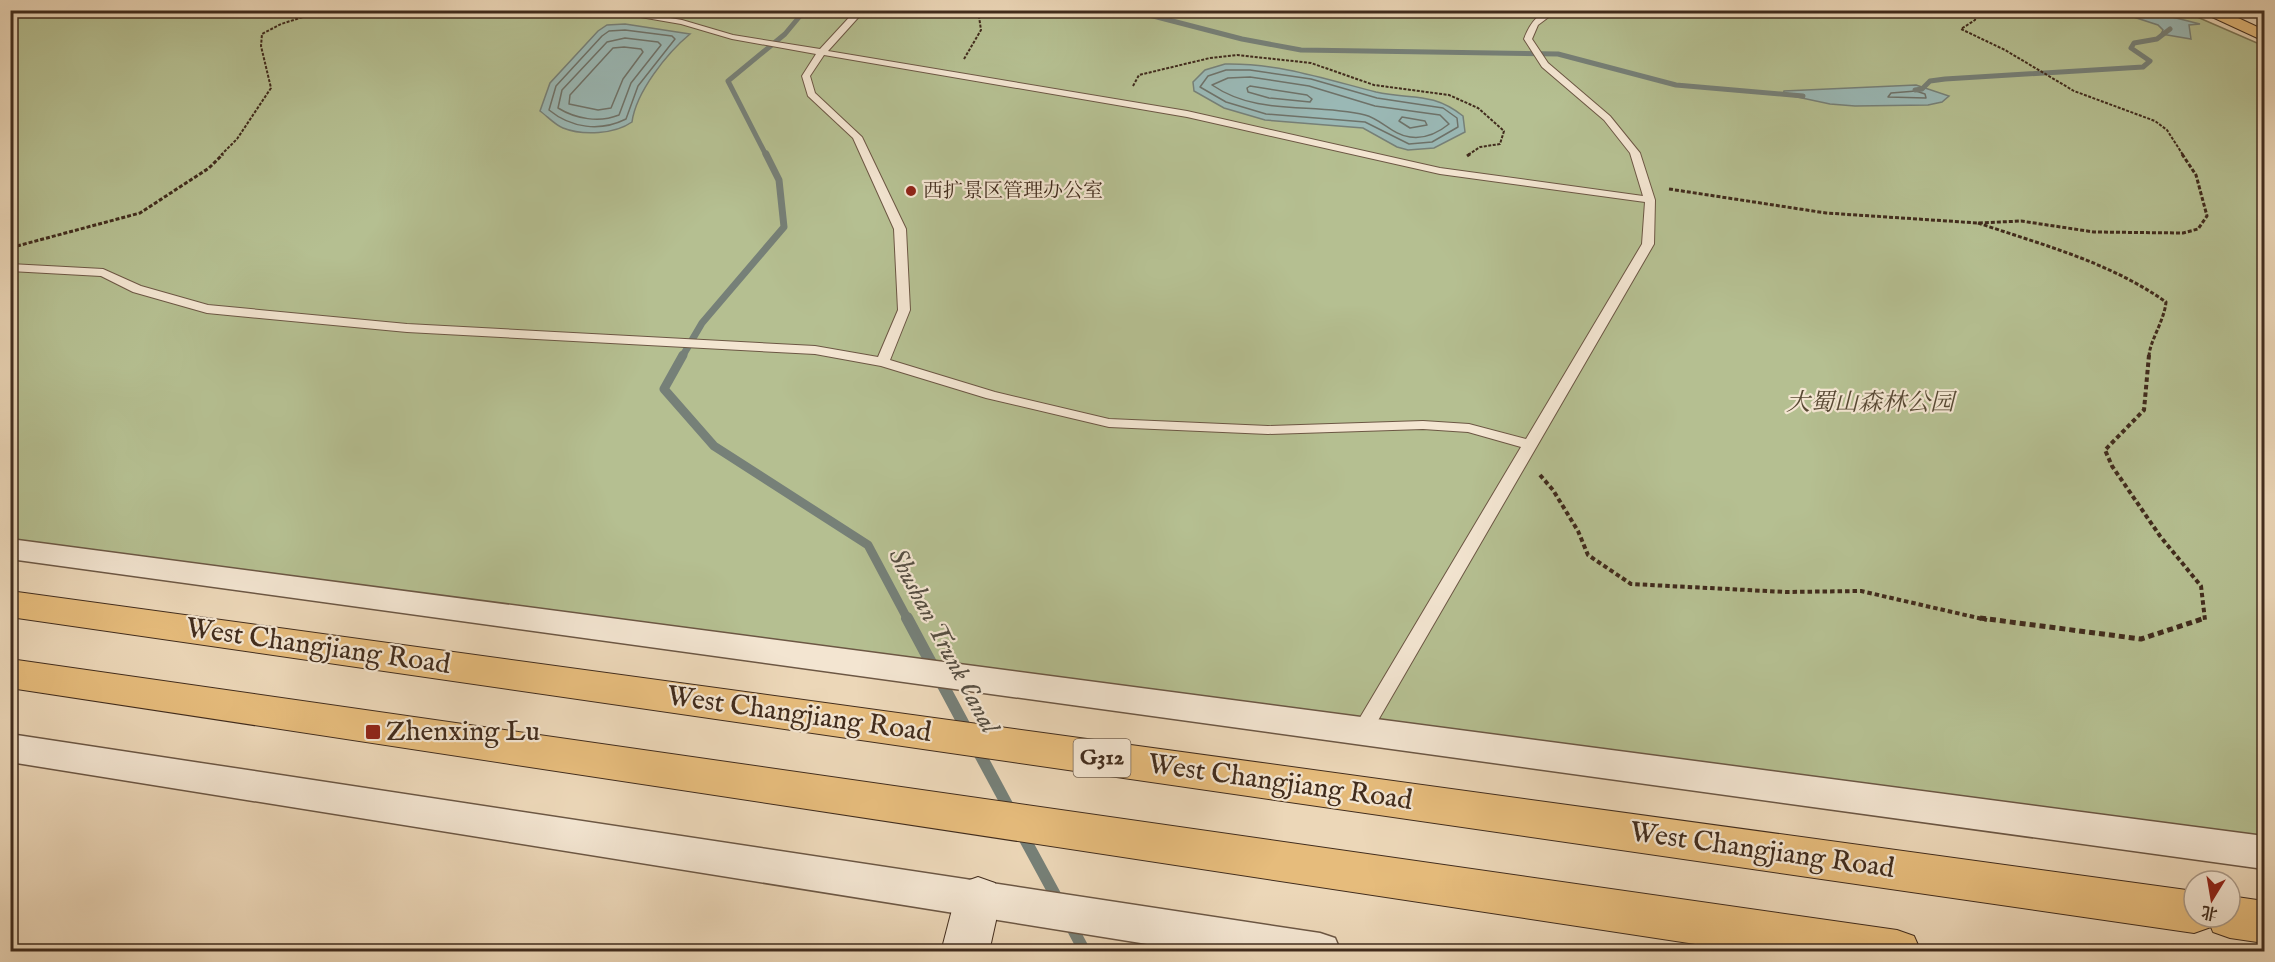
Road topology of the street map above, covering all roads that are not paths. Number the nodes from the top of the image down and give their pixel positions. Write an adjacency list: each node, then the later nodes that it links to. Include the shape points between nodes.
1 (604, 10): 6 (lane, via 682,22 732,38)
2 (861, 10): 6 (lane)
3 (1554, 10): 7 (lane, via 1530,29 1528,39 1545,64 1607,118 1635,153)
4 (2205, 10): 5 (highway)
5 (2265, 36)
6 (822, 51): 7 (lane, via 1125,103 1440,171); 9 (lane, via 806,75 807,85 811,94 856,136 900,229 904,310)
7 (1650, 200): 10 (lane, via 1648,244)
8 (10, 267): 9 (lane, via 103,273 137,290 207,309 407,328 815,350)
9 (883, 362): 10 (lane, via 1109,423 1268,430 1423,425 1469,428)
10 (1526, 451): 14 (lane)
11 (10, 549): 14 (street)
12 (10, 604): 18 (highway, West Changjiang Road / G312)
13 (10, 673): 21 (highway)
14 (1362, 731): 16 (street)
15 (10, 748): 17 (street)
16 (2265, 853)
17 (978, 898): 22 (main road); 23 (street)
18 (2182, 910)
19 (2242, 918): 20 (highway)
20 (2265, 921)
21 (1787, 945): 24 (highway)
22 (964, 951)
23 (1320, 951)
24 (1897, 951)

